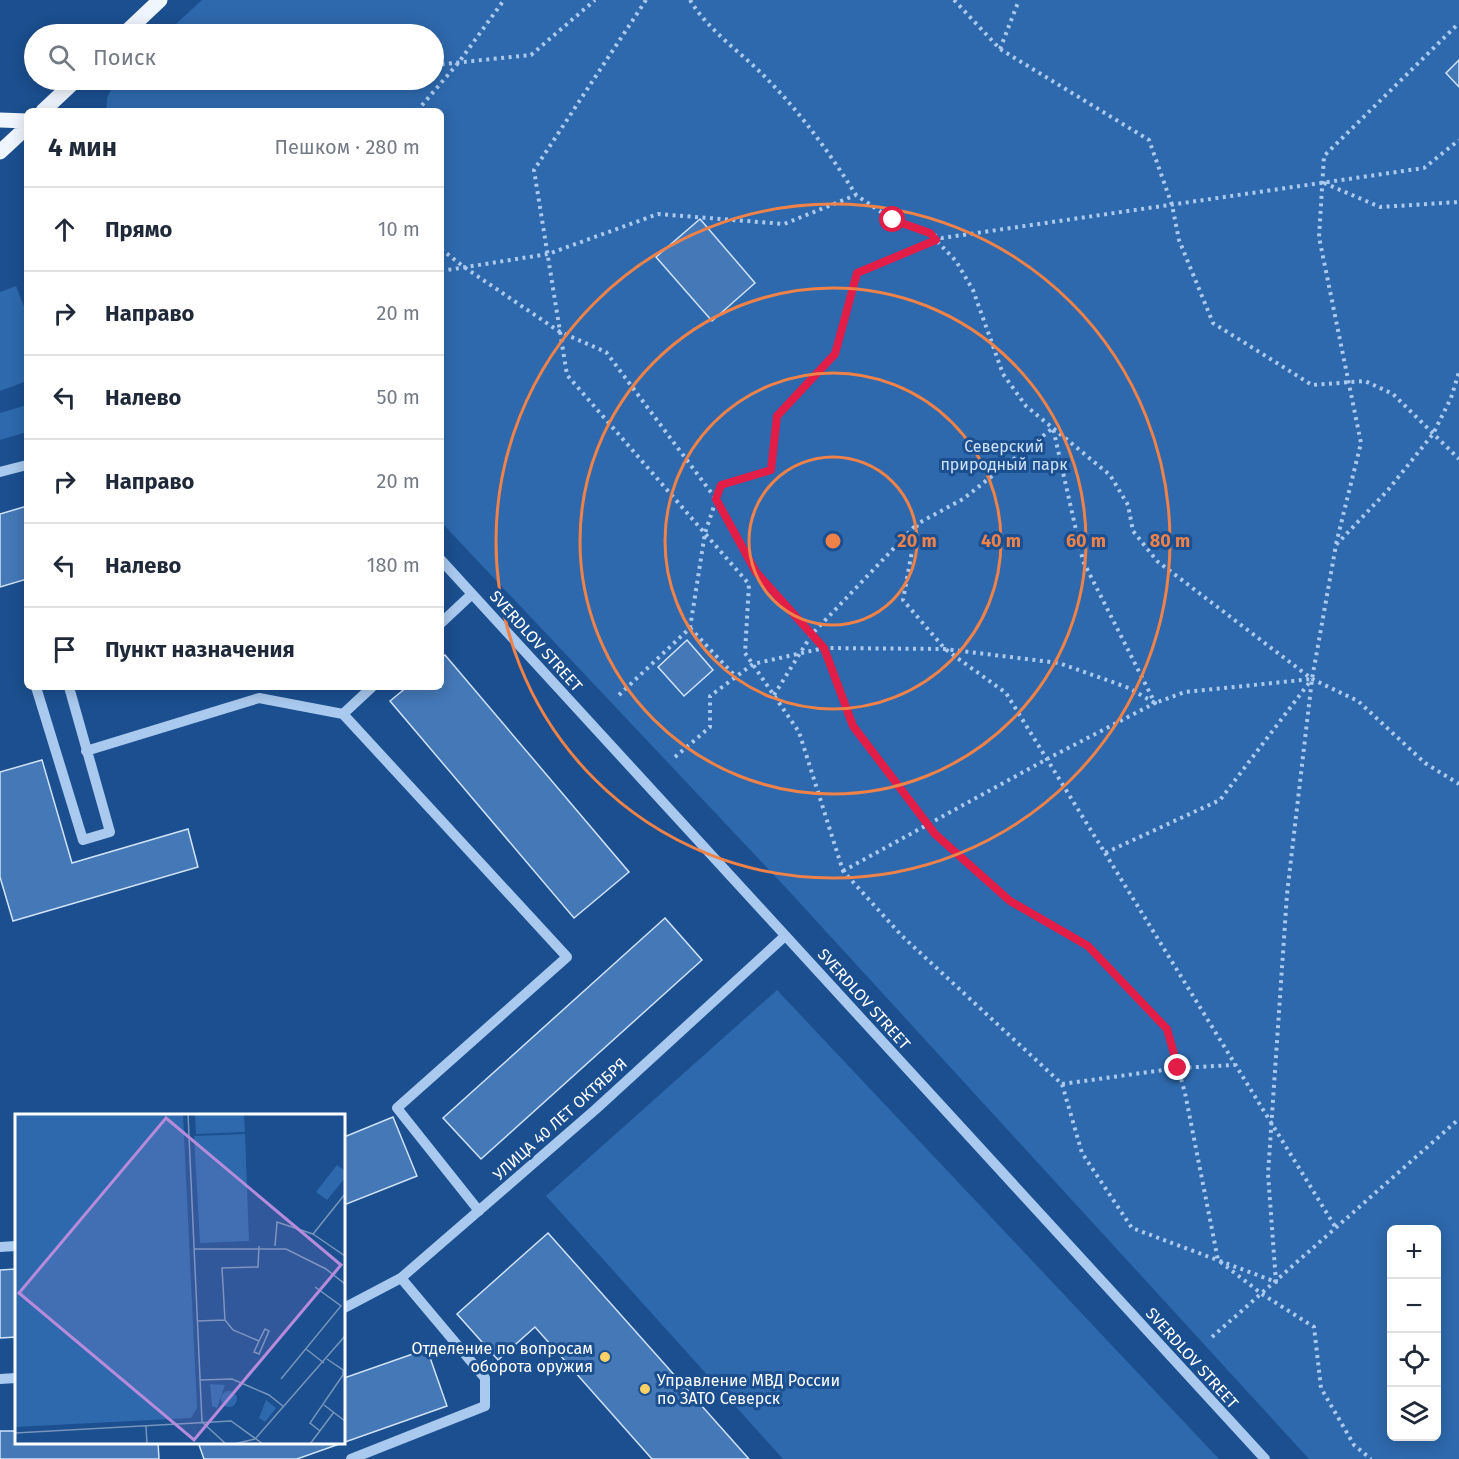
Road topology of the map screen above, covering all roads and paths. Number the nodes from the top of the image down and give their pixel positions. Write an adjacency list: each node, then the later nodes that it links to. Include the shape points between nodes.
1 (160, 0): 9 (main road)
2 (504, 0): 11 (path)
3 (595, 0): 11 (path, via 531,55)
4 (646, 0): 31 (path, via 534,170)
5 (690, 0): 24 (path, via 699,16 770,82 828,150)
6 (954, 0): 10 (path)
7 (1019, 0): 10 (path)
8 (1459, 23): 23 (path, via 1324,156)
9 (135, 24)
10 (1000, 49): 26 (path, via 1149,140)
11 (459, 63): 12 (path); 13 (path)
12 (444, 64)
13 (444, 80)
14 (65, 90): 16 (main road)
15 (435, 90): 17 (path)
16 (46, 108)
17 (420, 108)
18 (0, 120): 19 (main road)
19 (24, 121)
20 (24, 130): 22 (main road)
21 (1459, 140): 23 (path, via 1424,168)
22 (0, 152)
23 (1323, 183): 25 (path, via 1380,207); 26 (path); 36 (path, via 1319,237)
24 (856, 195): 27 (path, via 893,220); 31 (path, via 784,224 658,214)
25 (1459, 202)
26 (1172, 205): 28 (path); 36 (path, via 1179,240 1213,323 1312,385)
27 (930, 233): 28 (path); 29 (path)
28 (942, 238): 29 (path)
29 (936, 240): 37 (path, via 956,261 973,290 1003,374 1026,406); 42 (path, via 857,273 835,354 777,416 771,470 721,485)
30 (444, 251): 32 (path)
31 (548, 254): 32 (path); 34 (path)
32 (464, 267): 33 (path); 34 (path)
33 (444, 270)
34 (560, 332): 42 (path, via 606,352); 44 (path, via 567,375)
35 (1459, 372): 38 (path)
36 (1349, 383): 38 (path, via 1365,381 1393,394); 45 (path, via 1361,443)
37 (1053, 428): 43 (path, via 963,499); 56 (path, via 1110,475 1128,505 1133,531 1156,561); 62 (path, via 1083,561)
38 (1433, 434): 39 (path); 45 (path, via 1388,490)
39 (1459, 459)
40 (24, 466): 41 (street)
41 (0, 472)
42 (716, 499): 44 (path); 50 (path, via 756,572)
43 (917, 524): 50 (path); 52 (path, via 903,600)
44 (705, 533): 49 (path); 54 (path, via 749,584 745,653)
45 (1336, 544): 56 (path)
46 (444, 563): 47 (street, SVERDLOV STREET)
47 (472, 594): 48 (street); 71 (street, SVERDLOV STREET)
48 (444, 620)
49 (690, 628): 55 (path); 60 (path)
50 (812, 634): 51 (path); 53 (path)
51 (824, 648): 52 (path); 53 (path); 68 (path, via 853,726)
52 (945, 649): 62 (path, via 1059,663 1129,688); 66 (path, via 1006,693)
53 (800, 654): 54 (path); 61 (path)
54 (753, 664): 55 (path); 61 (path)
55 (736, 677): 65 (path, via 710,696 710,728)
56 (1312, 679): 62 (path, via 1185,692); 67 (path, via 1358,701 1425,763); 69 (path, via 1220,800); 76 (path, via 1287,894)
57 (37, 690): 64 (street, via 83,840 111,831)
58 (70, 690): 64 (street)
59 (369, 690): 63 (street)
60 (619, 695)
61 (774, 695): 70 (path, via 799,732)
62 (1155, 703): 66 (path)
63 (344, 714): 64 (street, via 259,698); 77 (street, via 567,957 397,1108)
64 (86, 751)
65 (675, 757)
66 (1047, 759): 68 (path); 69 (path)
67 (1459, 783)
68 (928, 824): 70 (path); 73 (path, via 1010,901 1088,946 1167,1029)
69 (1105, 853): 72 (path)
70 (843, 871): 74 (path, via 902,936)
71 (785, 936): 77 (street, УЛИЦА 40 ЛЕТ ОКТЯБРЯ); 90 (street, SVERDLOV STREET)
72 (1235, 1065): 73 (path); 76 (path)
73 (1178, 1068): 74 (path); 81 (path)
74 (1062, 1084): 81 (path, via 1082,1153 1132,1228)
75 (1459, 1119): 78 (path)
76 (1271, 1123): 78 (path); 83 (path, via 1268,1174)
77 (479, 1211): 82 (street, УЛИЦА 40 ЛЕТ ОКТЯБРЯ)
78 (1336, 1228): 83 (path)
79 (15, 1246): 80 (street)
80 (0, 1247)
81 (1218, 1260): 83 (path); 84 (path)
82 (401, 1278): 85 (street, УЛИЦА 40 ЛЕТ ОКТЯБРЯ); 89 (street, via 485,1378 485,1406)
83 (1276, 1282): 84 (path)
84 (1262, 1294): 86 (path); 91 (path, via 1314,1327 1321,1388 1354,1445)
85 (345, 1307)
86 (1212, 1337)
87 (15, 1378): 88 (street)
88 (0, 1379)
89 (351, 1459)
90 (1264, 1459)
91 (1371, 1459)

